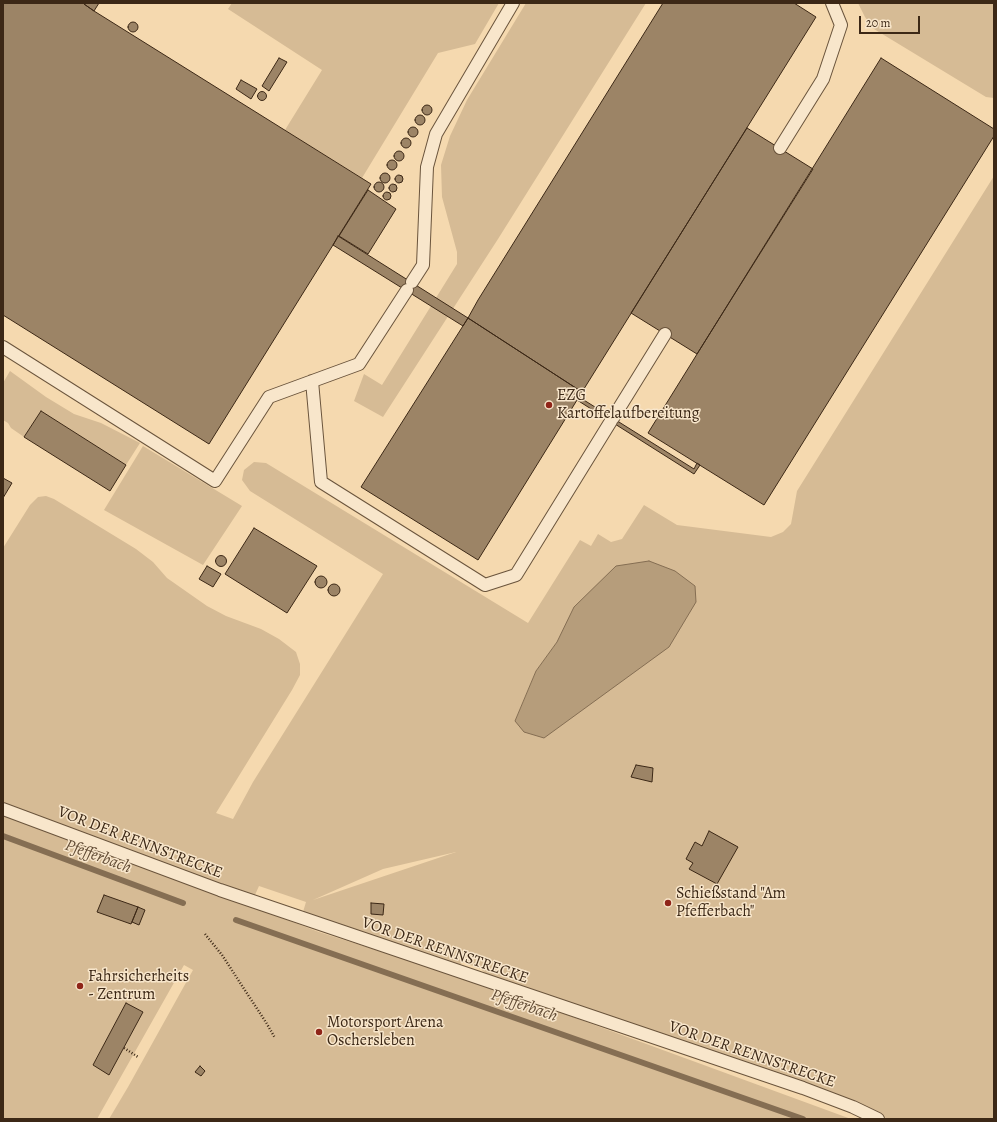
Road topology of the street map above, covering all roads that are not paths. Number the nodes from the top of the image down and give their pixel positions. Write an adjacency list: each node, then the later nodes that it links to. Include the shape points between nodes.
1 (513, 3): 6 (lane, via 436,134 427,166 423,265 359,364)
2 (832, 3): 3 (lane, via 840,25 823,79)
3 (780, 148)
4 (665, 334): 6 (lane, via 516,575 485,586 321,482)
5 (3, 347): 6 (lane, via 215,481 269,396)
6 (312, 381)
7 (3, 808): 8 (lane, VOR DER RENNSTRECKE, via 220,890 803,1088)
8 (878, 1119)

